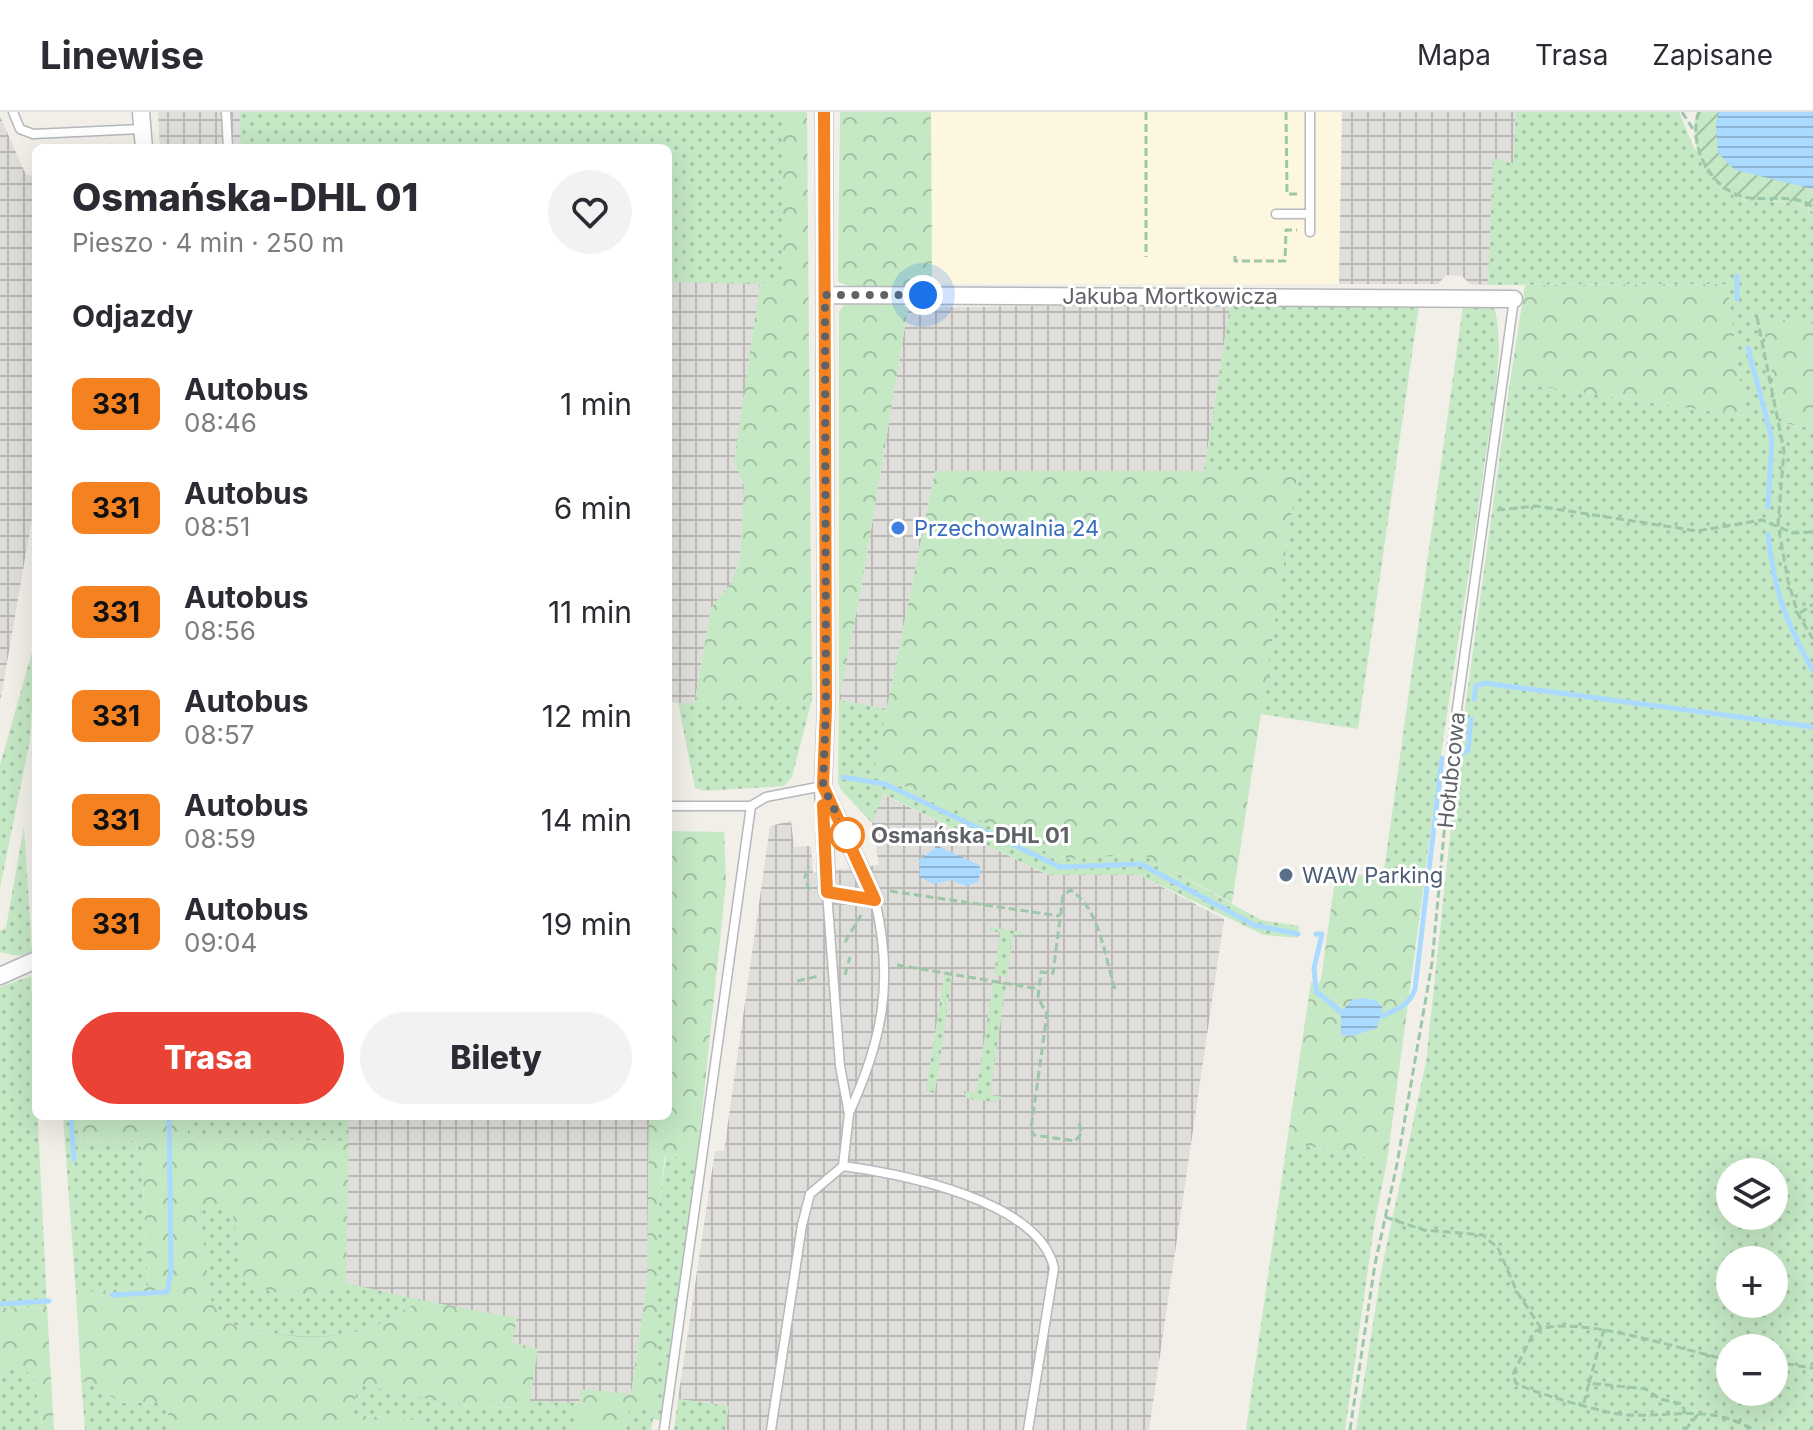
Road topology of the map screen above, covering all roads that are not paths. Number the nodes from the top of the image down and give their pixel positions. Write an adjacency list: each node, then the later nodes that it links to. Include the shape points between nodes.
1 (13, 112): 5 (lane, via 20,129 33,134)
2 (226, 112): 7 (lane)
3 (824, 112): 11 (street)
4 (1310, 112): 9 (lane)
5 (142, 120): 6 (street)
6 (144, 144)
7 (228, 144)
8 (1276, 214): 9 (lane)
9 (1310, 214): 10 (lane)
10 (1310, 232)
11 (825, 295): 12 (street, Jakuba Mortkowicza); 14 (street)
12 (1514, 299): 13 (lane, Hołubcowa)
13 (1452, 745)
14 (823, 786): 16 (lane, via 766,797); 17 (street); 18 (street)
15 (672, 806): 16 (lane)
16 (751, 806): 23 (lane)
17 (827, 892): 18 (street); 21 (lane, via 840,1066)
18 (875, 900): 21 (lane, via 887,963 884,998 867,1074)
19 (32, 962): 20 (street)
20 (0, 976)
21 (849, 1114): 22 (lane)
22 (843, 1166): 24 (lane, via 810,1194); 25 (lane, via 884,1172 978,1200 1034,1234 1050,1252 1054,1268)
23 (664, 1430)
24 (771, 1430)
25 (1028, 1430)

